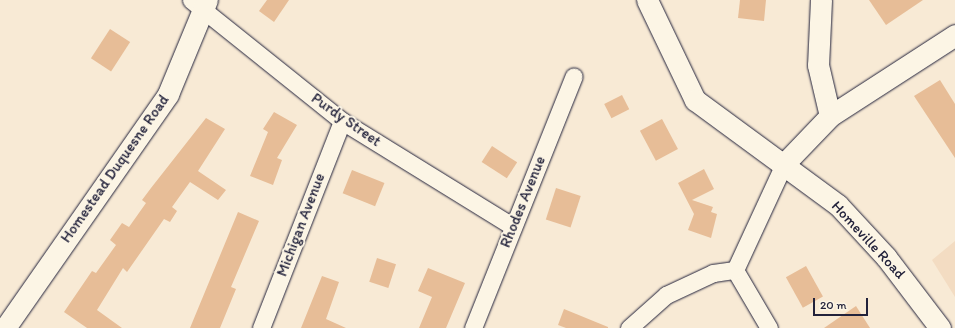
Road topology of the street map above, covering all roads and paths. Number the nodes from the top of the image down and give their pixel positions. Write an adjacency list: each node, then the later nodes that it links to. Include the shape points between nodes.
1 (647, 0): 8 (street, via 695,100 732,131)
2 (821, 0): 6 (street, via 818,65)
3 (201, 3): 7 (street, Purdy Street); 11 (street, Homestead Duquesne Road, via 168,94)
4 (955, 35): 6 (street)
5 (574, 76): 9 (street, Rhodes Avenue)
6 (830, 116): 8 (street)
7 (342, 121): 9 (street, Purdy Street); 12 (street, Michigan Avenue)
8 (784, 164): 10 (street); 16 (street, Homeville Road, via 843,211 886,256)
9 (512, 226): 13 (street, Rhodes Avenue)
10 (735, 270): 14 (street, via 713,273 666,294); 15 (street)
11 (5, 328)
12 (261, 328)
13 (473, 328)
14 (629, 328)
15 (769, 328)
16 (940, 328)

